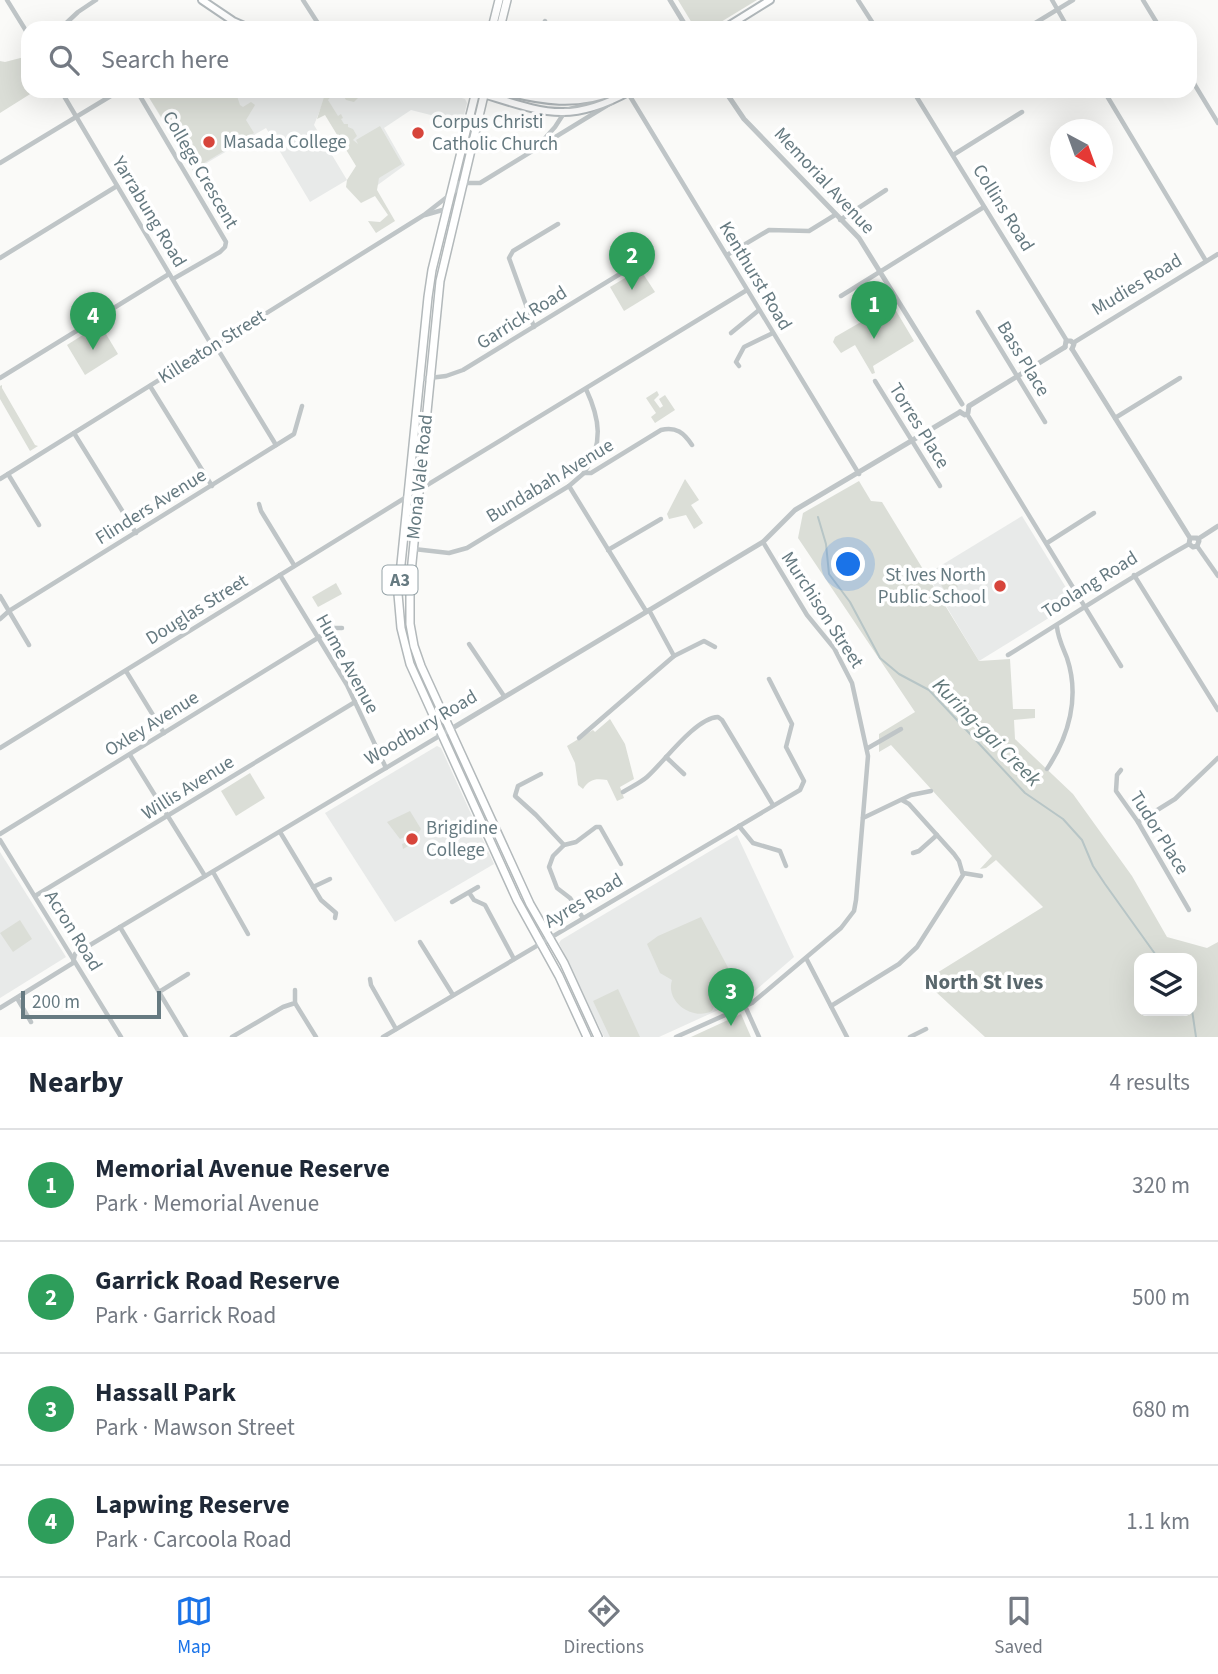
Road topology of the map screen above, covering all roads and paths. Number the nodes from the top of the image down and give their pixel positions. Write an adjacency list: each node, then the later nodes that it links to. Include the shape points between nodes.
1 (7, 0): 27 (street)
2 (96, 0): 15 (street)
3 (196, 0): 16 (main road)
4 (202, 0): 17 (main road)
5 (303, 0): 18 (street)
6 (499, 0): 19 (highway)
7 (507, 0): 20 (highway)
8 (670, 0): 21 (street)
9 (770, 0): 22 (main road)
10 (858, 0): 23 (street)
11 (1052, 0): 14 (street)
12 (1073, 0): 14 (street)
13 (1143, 0): 26 (street)
14 (1057, 9): 24 (street); 25 (street)
15 (68, 21)
16 (228, 21)
17 (233, 21)
18 (316, 21)
19 (494, 21)
20 (505, 21)
21 (683, 21)
22 (736, 21)
23 (872, 21)
24 (1038, 21)
25 (1064, 21)
26 (1156, 21)
27 (21, 23)
28 (1197, 88): 47 (street)
29 (65, 98): 46 (street, Yarrabung Road)
30 (107, 98): 46 (street)
31 (141, 98): 67 (street, College Crescent, via 226,242 220,252)
32 (477, 98): 54 (highway, Mona Vale Road / A3)
33 (478, 98): 51 (highway, Mona Vale Road / A3)
34 (499, 98): 45 (main road)
35 (532, 98): 36 (main road, via 566,102)
36 (593, 98)
37 (607, 98): 45 (street)
38 (616, 98): 45 (main road, via 589,110)
39 (619, 98): 48 (street, Killeaton Street)
40 (633, 98): 62 (street, Kenthurst Road)
41 (730, 98): 58 (street, Memorial Avenue)
42 (920, 98): 49 (street, Collins Road)
43 (1108, 98): 64 (street)
44 (1022, 112): 49 (street)
45 (562, 113): 48 (street, Killeaton Street)
46 (76, 116): 50 (street); 52 (street, Yarrabung Road)
47 (1218, 123)
48 (537, 146): 51 (street, Killeaton Street, via 480,183)
49 (953, 155): 55 (street, Collins Road)
50 (0, 163)
51 (463, 183): 54 (street, Killeaton Street); 80 (highway, Mona Vale Road / A3, via 440,281)
52 (117, 186): 63 (street); 67 (street, Yarrabung Road)
53 (886, 190): 59 (street)
54 (451, 194): 56 (highway, Mona Vale Road / A3); 57 (street, Killeaton Street)
55 (984, 207): 66 (street); 75 (street, Collins Road)
56 (447, 209): 57 (street, Killeaton Street); 82 (highway, Mona Vale Road / A3, via 432,270)
57 (424, 215): 76 (street, Killeaton Street)
58 (835, 215): 59 (street, Memorial Avenue); 62 (street, via 809,231 769,230)
59 (841, 220): 66 (street, Memorial Avenue, via 859,238)
60 (558, 223): 72 (street, via 509,258)
61 (1218, 254): 64 (street, Mudies Road)
62 (727, 255): 68 (street, Kenthurst Road)
63 (0, 258)
64 (1206, 261): 75 (street, Mudies Road)
65 (633, 266): 72 (street, Garrick Road)
66 (879, 271): 69 (street); 86 (street, Memorial Avenue)
67 (171, 277): 76 (street, Yarrabung Road); 79 (street)
68 (747, 290): 70 (street, Kenthurst Road); 85 (street)
69 (841, 296)
70 (759, 309): 73 (street, Kenthurst Road); 74 (street)
71 (978, 312): 78 (street, Bass Place)
72 (534, 327): 80 (street, Garrick Road, via 464,370)
73 (773, 332): 77 (street, via 744,347 736,362); 100 (street, Kenthurst Road)
74 (731, 333)
75 (1069, 345): 78 (street, Mudies Road); 91 (street, Collins Road)
76 (214, 346): 84 (street, Killeaton Street); 95 (street, Yarrabung Road)
77 (739, 366)
78 (1018, 377): 88 (street, Mudies Road); 92 (street, Bass Place)
79 (0, 378)
80 (430, 378): 82 (street, Garrick Road); 105 (highway, Mona Vale Road / A3)
81 (1180, 378): 91 (street)
82 (421, 379): 106 (highway, Mona Vale Road / A3)
83 (875, 381): 94 (street, Torres Place)
84 (150, 386): 93 (street, Killeaton Street); 103 (street)
85 (586, 388): 97 (street, via 597,415); 105 (street)
86 (962, 404): 88 (street); 89 (street)
87 (302, 406): 95 (street, Flinders Avenue, via 294,435)
88 (969, 406): 90 (street)
89 (960, 412): 90 (street); 94 (street)
90 (967, 414): 115 (street)
91 (1115, 418): 113 (street, Collins Road)
92 (1045, 422)
93 (74, 433): 99 (street, Killeaton Street); 112 (street)
94 (912, 442): 100 (street); 104 (street, Torres Place)
95 (276, 445): 103 (street, Flinders Avenue)
96 (692, 445): 97 (street, Bundabah Avenue, via 670,428)
97 (601, 458): 98 (street); 98 (street, Bundabah Avenue, via 591,473)
98 (584, 473): 102 (street, Bundabah Avenue)
99 (8, 474): 101 (street, Killeaton Street); 110 (street)
100 (859, 474): 114 (street, Woodbury Road, via 795,510)
101 (0, 479)
102 (569, 485): 117 (street, Bundabah Avenue, via 462,551); 118 (street)
103 (212, 486): 112 (street, Flinders Avenue)
104 (940, 486)
105 (419, 490): 117 (highway, Mona Vale Road / A3)
106 (409, 496): 119 (street, Douglas Street); 145 (highway, Mona Vale Road / A3, via 398,594 401,628 410,664)
107 (260, 504): 119 (street)
108 (1094, 513): 115 (street)
109 (661, 519): 118 (street)
110 (39, 525)
111 (1218, 526): 116 (street)
112 (136, 533): 126 (street, Flinders Avenue)
113 (1189, 541): 116 (street, via 1194,536); 116 (street, via 1193,547); 121 (street, Toolang Road)
114 (763, 542): 125 (street, Woodbury Road); 148 (street, Murchison Street, via 852,683)
115 (1047, 542): 124 (street)
116 (1198, 542): 122 (street)
117 (413, 549): 143 (highway, Mona Vale Road / A3, via 409,608 414,646)
118 (608, 550): 125 (street)
119 (293, 565): 120 (street, Douglas Street)
120 (280, 575): 130 (street, Hume Avenue); 137 (street, Douglas Street)
121 (1134, 575): 124 (street, Toolang Road); 141 (street)
122 (1218, 576)
123 (0, 596): 126 (street)
124 (1085, 607): 128 (street, Toolang Road); 136 (street)
125 (647, 610): 135 (street); 139 (street, Woodbury Road)
126 (9, 611): 127 (street, Flinders Avenue); 131 (street)
127 (0, 619)
128 (1057, 626): 134 (street, Toolang Road); 153 (street, via 1070,672 1072,702 1068,731)
129 (342, 628): 130 (street, Oxley Avenue)
130 (318, 638): 140 (street, Hume Avenue); 144 (street, Oxley Avenue)
131 (29, 645)
132 (469, 645): 139 (street)
133 (715, 648): 135 (street, via 704,641)
134 (1008, 654)
135 (674, 656): 146 (street)
136 (1121, 666)
137 (126, 671): 144 (street); 147 (street, Douglas Street)
138 (769, 679): 160 (street, Ayres Road, via 792,724 786,747 804,781 800,789)
139 (504, 696): 143 (street, Woodbury Road)
140 (355, 702): 152 (street, Hume Avenue); 161 (street, Willis Avenue)
141 (1218, 710)
142 (901, 729): 148 (street)
143 (449, 730): 145 (street, Woodbury Road); 188 (highway, Mona Vale Road / A3)
144 (164, 733): 149 (street, Oxley Avenue)
145 (441, 734): 152 (street, Woodbury Road); 190 (highway, Mona Vale Road / A3)
146 (579, 738)
147 (0, 748)
148 (868, 748): 162 (street, Murchison Street)
149 (130, 755): 161 (street); 166 (street, Oxley Avenue)
150 (666, 757): 156 (street); 158 (street, via 645,779); 160 (street, via 709,719 722,720)
151 (1218, 758): 163 (street, via 1175,799)
152 (386, 768): 165 (street, Woodbury Road)
153 (1047, 769)
154 (1121, 770): 163 (street, Tudor Place, via 1116,791)
155 (541, 774): 169 (street, via 518,786 515,796)
156 (684, 774)
157 (931, 791): 159 (street)
158 (623, 792)
159 (902, 800): 162 (street); 167 (street)
160 (773, 805): 164 (street, Ayres Road)
161 (168, 817): 175 (street); 181 (street, Willis Avenue)
162 (863, 818): 191 (street, Murchison Street, via 854,911)
163 (1138, 822): 183 (street, Tudor Place)
164 (739, 826): 172 (street, via 753,843 780,851); 185 (street, Ayres Road)
165 (280, 832): 173 (street, Woodbury Road); 178 (street)
166 (0, 834)
167 (937, 835): 170 (street); 174 (street)
168 (0, 840): 181 (street, Acron Road)
169 (564, 845): 171 (street, via 600,827); 185 (street, via 550,867 557,888)
170 (913, 853)
171 (621, 864)
172 (786, 866)
173 (213, 872): 175 (street, Woodbury Road); 187 (street)
174 (963, 873): 176 (street); 202 (street, via 917,947 899,964)
175 (205, 876): 186 (street, Woodbury Road)
176 (981, 876)
177 (330, 879): 178 (street)
178 (313, 887): 184 (street)
179 (478, 887): 180 (street)
180 (470, 894): 182 (street); 193 (street, via 485,905)
181 (35, 896): 192 (street, Acron Road)
182 (452, 902)
183 (1189, 910)
184 (335, 918)
185 (583, 918): 188 (street, Ayres Road)
186 (120, 927): 192 (street, Woodbury Road, via 75,954); 197 (street)
187 (248, 934)
188 (549, 939): 190 (street, Ayres Road); 213 (highway, Mona Vale Road / A3)
189 (420, 942): 198 (street)
190 (540, 943): 193 (street, Ayres Road); 212 (highway, Mona Vale Road / A3)
191 (806, 958): 201 (street, Murchison Street); 202 (street)
192 (74, 959): 199 (street, Woodbury Road); 208 (street, Acron Road)
193 (514, 959): 198 (street, Ayres Road)
194 (188, 974): 197 (street)
195 (370, 979): 206 (street)
196 (295, 990): 200 (street)
197 (159, 992): 209 (street)
198 (453, 995): 206 (street, Ayres Road)
199 (17, 998): 203 (street, Woodbury Road); 204 (street)
200 (295, 1003): 210 (street); 211 (street)
201 (745, 1006): 214 (street, Murchison Street); 215 (street)
202 (831, 1006): 216 (street)
203 (0, 1008)
204 (31, 1021)
205 (926, 1029): 217 (street)
206 (396, 1030): 207 (street, Ayres Road)
207 (386, 1036)
208 (121, 1037)
209 (186, 1037)
210 (232, 1037)
211 (316, 1037)
212 (587, 1037)
213 (598, 1037)
214 (676, 1037)
215 (760, 1037)
216 (847, 1037)
217 (910, 1037)

